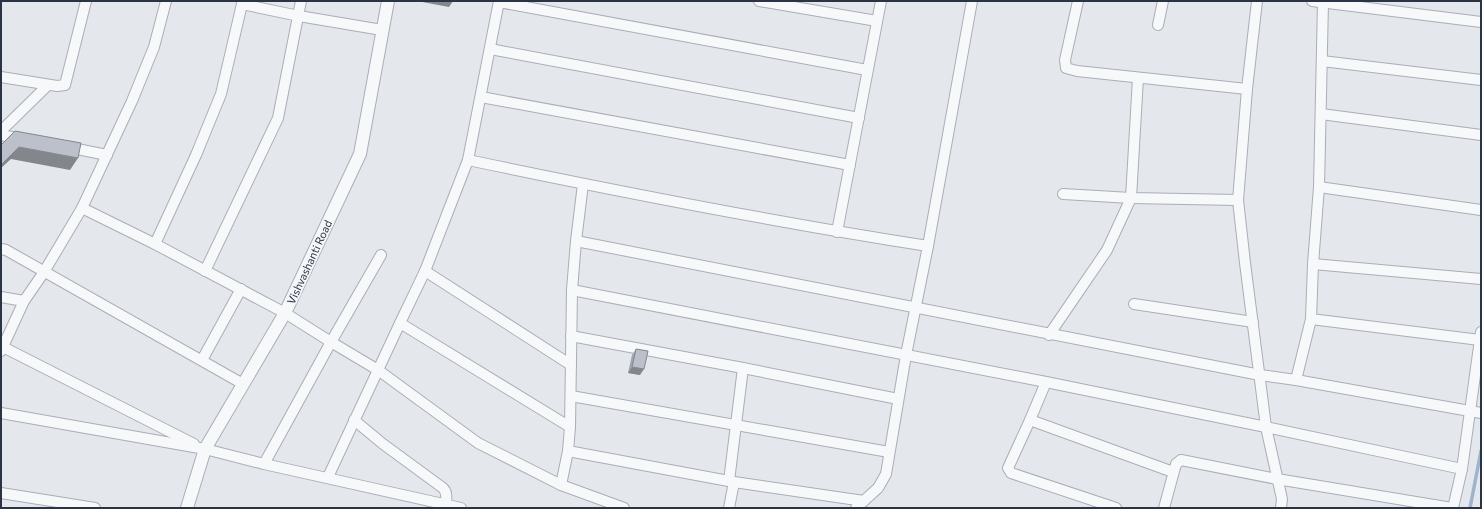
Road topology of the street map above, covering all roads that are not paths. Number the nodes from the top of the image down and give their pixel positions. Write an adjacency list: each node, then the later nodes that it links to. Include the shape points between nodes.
1 (86, 1): 25 (street, via 65,85)
2 (166, 1): 35 (street, via 151,53)
3 (301, 1): 14 (street)
4 (388, 1): 18 (street, Vishvashanti Road)
5 (499, 1): 19 (street); 21 (street)
6 (759, 1): 15 (street)
7 (880, 1): 15 (street)
8 (972, 1): 48 (street)
9 (1078, 1): 23 (street, via 1065,60 1066,68)
10 (1163, 1): 17 (street)
11 (1257, 1): 26 (street)
12 (242, 2): 14 (street); 47 (street, via 221,94)
13 (1318, 2): 16 (street); 20 (street)
14 (298, 16): 18 (street); 52 (street, via 278,118)
15 (877, 21): 21 (street)
16 (1481, 22)
17 (1158, 25)
18 (382, 30): 62 (street, Vishvashanti Road, via 360,154)
19 (490, 50): 27 (street); 29 (street)
20 (1322, 61): 24 (street); 28 (street)
21 (868, 70): 29 (street)
22 (1, 77): 25 (street)
23 (1138, 78): 26 (street); 41 (street)
24 (1481, 80)
25 (48, 85): 30 (street)
26 (1247, 89): 42 (street)
27 (481, 97): 36 (street); 37 (street)
28 (1321, 114): 32 (street); 39 (street)
29 (858, 118): 37 (street)
30 (1, 131)
31 (1, 135): 33 (street)
32 (1481, 135)
33 (31, 141)
34 (54, 145): 35 (street)
35 (107, 155): 43 (street)
36 (468, 160): 38 (street); 53 (street)
37 (850, 165): 45 (street)
38 (583, 184): 45 (street); 46 (street)
39 (1320, 187): 44 (street); 51 (street)
40 (1063, 194): 41 (street)
41 (1131, 198): 42 (street); 66 (street, via 1107,250)
42 (1238, 200): 64 (street)
43 (82, 208): 47 (street); 54 (street)
44 (1481, 210)
45 (837, 232): 48 (street)
46 (576, 241): 57 (street); 61 (street)
47 (155, 244): 52 (street)
48 (928, 246): 61 (street)
49 (1, 249): 54 (street)
50 (381, 255): 69 (street)
51 (1313, 264): 55 (street); 63 (street)
52 (206, 271): 56 (street)
53 (425, 271): 65 (street); 73 (street)
54 (44, 272): 59 (street); 72 (street)
55 (1481, 279)
56 (241, 289): 62 (street); 72 (street)
57 (572, 290): 67 (street); 71 (street)
58 (1, 297): 59 (street)
59 (24, 301): 70 (street)
60 (1134, 304): 64 (street)
61 (916, 308): 66 (street); 71 (street)
62 (285, 313): 69 (street); 79 (street, Vishvashanti Road)
63 (1311, 319): 68 (street); 77 (street)
64 (1253, 322): 76 (street)
65 (400, 323): 75 (street); 87 (street)
66 (1049, 335): 76 (street)
67 (571, 336): 73 (street); 74 (street)
68 (1480, 336): 82 (street)
69 (330, 342): 75 (street); 92 (street)
70 (2, 349): 89 (street)
71 (906, 355): 78 (street); 81 (street)
72 (202, 360): 79 (street)
73 (571, 365): 80 (street)
74 (743, 368): 81 (street); 86 (street)
75 (378, 370): 84 (street); 98 (street, via 478,443)
76 (1260, 376): 77 (street); 88 (street)
77 (1296, 380): 82 (street)
78 (1046, 382): 85 (street); 88 (street)
79 (243, 384): 89 (street, Vishvashanti Road)
80 (571, 396): 86 (street); 87 (street)
81 (898, 399): 91 (street)
82 (1475, 412): 93 (street)
83 (1, 413): 89 (street)
84 (354, 420): 95 (street); 102 (street, via 444,488 447,494)
85 (1030, 420): 94 (street); 108 (street, via 1008,468 1011,473)
86 (737, 425): 91 (street); 97 (street)
87 (570, 427): 90 (street)
88 (1266, 427): 93 (street); 96 (street)
89 (205, 449): 92 (street); 104 (street, Vishvashanti Road)
90 (568, 451): 97 (street); 98 (street)
91 (889, 452): 101 (street, via 886,474 878,488)
92 (264, 464): 95 (street)
93 (1462, 469): 111 (street)
94 (1173, 472): 96 (street, via 1176,464 1182,460); 109 (street)
95 (328, 477): 102 (street)
96 (1277, 479): 110 (street, via 1282,499); 111 (street)
97 (732, 481): 101 (street); 107 (street)
98 (561, 484): 100 (street)
99 (1, 493): 103 (street)
100 (611, 505): 106 (street)
101 (860, 505)
102 (446, 506): 105 (street)
103 (95, 508)
104 (187, 508)
105 (461, 508)
106 (624, 508)
107 (729, 508)
108 (1116, 508)
109 (1164, 508)
110 (1281, 508)
111 (1453, 508)

